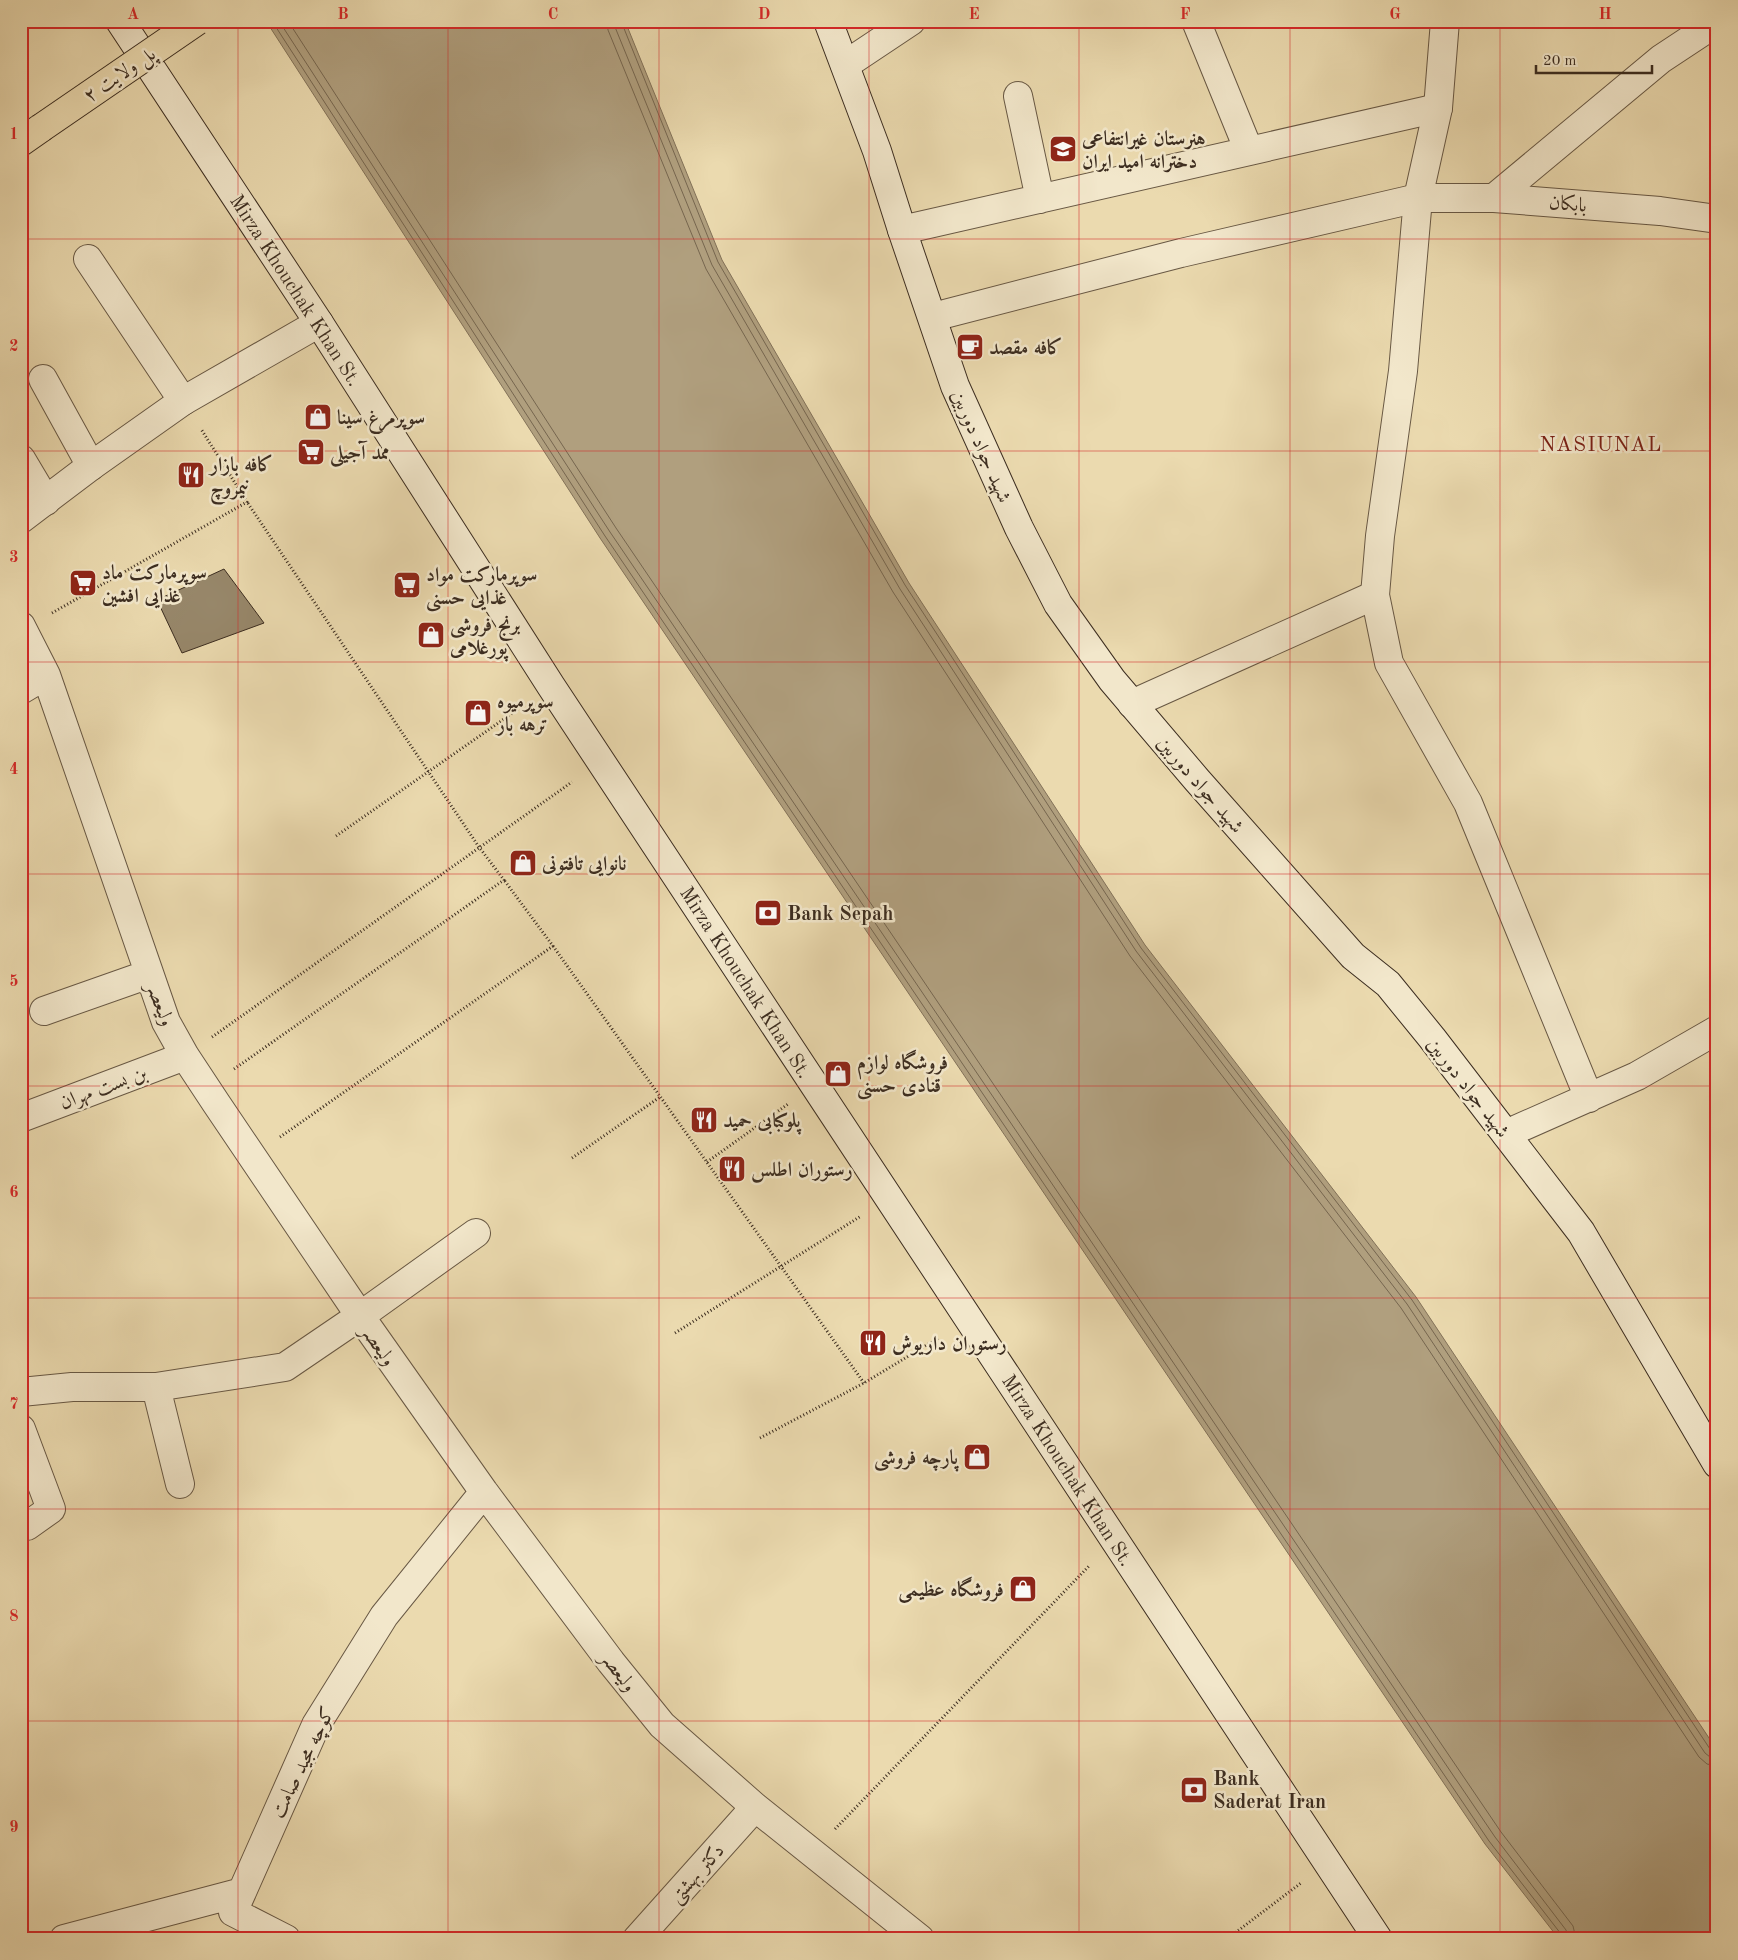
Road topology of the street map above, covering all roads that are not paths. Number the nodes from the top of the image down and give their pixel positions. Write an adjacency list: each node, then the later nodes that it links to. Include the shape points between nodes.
1 (120, 21): 20 (street, Mirza Khouchak Khan St.)
2 (198, 21): 11 (main road, پل ولایت ۲, bridge)
3 (828, 21): 8 (street, شهید جواد دوربین)
4 (910, 21): 8 (street)
5 (1196, 21): 12 (street)
6 (1445, 21): 10 (street)
7 (1716, 22): 14 (street, via 1661,59)
8 (845, 65): 17 (street, شهید جواد دوربین)
9 (1018, 96): 15 (street)
10 (1438, 108): 12 (street); 13 (street)
11 (31, 135)
12 (1249, 151): 15 (street)
13 (1418, 198): 14 (street, بابکان); 19 (street, بابکان); 27 (street, via 1403,371)
14 (1494, 198): 16 (street, بابکان, via 1660,211)
15 (1040, 199): 17 (street)
16 (1717, 219)
17 (902, 230): 19 (street, شهید جواد دوربین)
18 (88, 259): 22 (street)
19 (933, 317): 31 (street, شهید جواد دوربین, via 955,386 1019,528 1058,604)
20 (319, 323): 22 (street); 54 (street, Mirza Khouchak Khan St., via 550,686)
21 (43, 379): 24 (street)
22 (184, 401): 24 (street)
23 (21, 459): 25 (street)
24 (91, 466): 25 (street)
25 (46, 501): 26 (street)
26 (21, 519)
27 (1375, 595): 31 (street); 36 (street, via 1389,662 1468,803)
28 (22, 628): 29 (street, ولیعصر)
29 (46, 675): 30 (street); 32 (street, ولیعصر)
30 (21, 690)
31 (1132, 704): 38 (street, شهید جواد دوربین, via 1353,956 1388,984)
32 (149, 974): 33 (street); 35 (street, ولیعصر, via 166,1022)
33 (44, 1011)
34 (1717, 1030): 36 (street, via 1637,1076)
35 (185, 1056): 37 (street, بن بست مهران); 40 (street, ولیعصر)
36 (1589, 1098): 38 (street)
37 (21, 1118)
38 (1506, 1134): 44 (street, شهید جواد دوربین, via 1581,1232)
39 (476, 1233): 40 (street)
40 (360, 1316): 41 (street, via 285,1366); 46 (street, ولیعصر)
41 (156, 1387): 42 (street, via 72,1387); 45 (street)
42 (21, 1392)
43 (21, 1429): 47 (street, via 50,1509)
44 (1717, 1464)
45 (180, 1484)
46 (484, 1492): 48 (street, ولیعصر, via 662,1725); 49 (street, کوچه مجید صامت, via 384,1616 316,1725)
47 (27, 1526)
48 (754, 1807): 52 (street, دکتر بهشتی); 53 (street, ولیعصر)
49 (242, 1892): 50 (street); 51 (street, کوچه مجید صامت, via 232,1912)
50 (64, 1939)
51 (286, 1939)
52 (637, 1939)
53 (920, 1939)
54 (1378, 1939)

